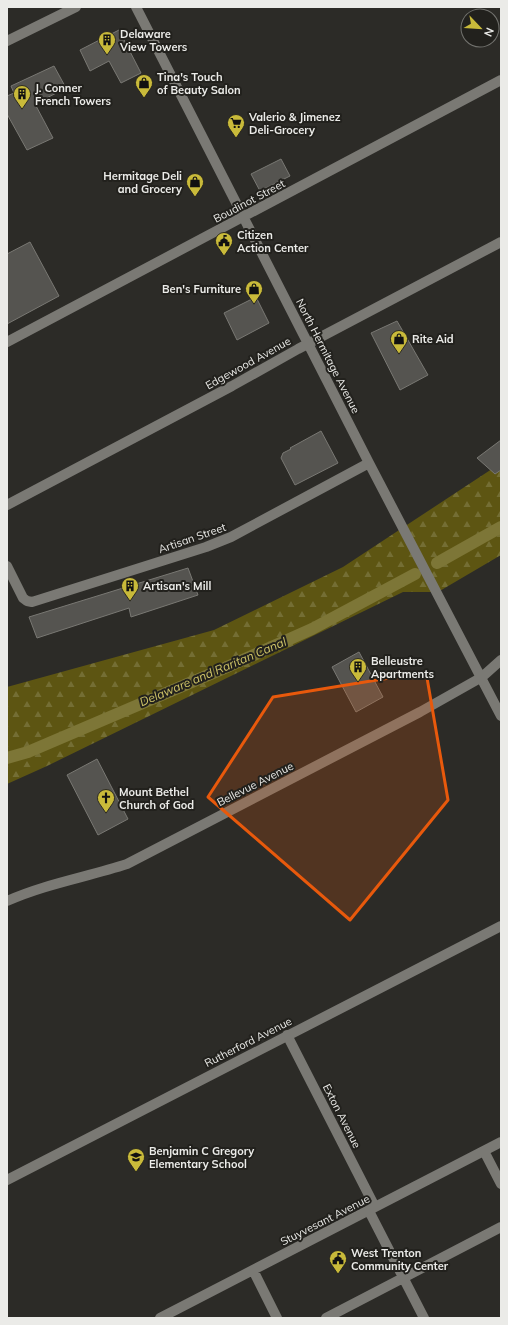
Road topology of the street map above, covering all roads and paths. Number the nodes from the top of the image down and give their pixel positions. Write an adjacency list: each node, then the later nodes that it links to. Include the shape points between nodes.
1 (76, 7): 3 (street)
2 (136, 7): 5 (street, North Hermitage Avenue)
3 (7, 41)
4 (501, 80): 5 (street, Boudinot Street)
5 (244, 217): 7 (street, Boudinot Street); 8 (street, North Hermitage Avenue)
6 (501, 242): 8 (street, Edgewood Avenue)
7 (7, 342)
8 (308, 344): 9 (street, North Hermitage Avenue); 10 (street, Edgewood Avenue)
9 (369, 463): 11 (street, Artisan Street, via 206,548 32,602 23,598); 13 (street, North Hermitage Avenue)
10 (7, 505)
11 (7, 566)
12 (501, 660): 13 (street, Bellevue Avenue)
13 (482, 677): 14 (street, North Hermitage Avenue); 15 (street, Bellevue Avenue, via 420,712 127,864 38,889)
14 (501, 716)
15 (7, 901)
16 (501, 926): 17 (street, Rutherford Avenue)
17 (287, 1035): 20 (street, Rutherford Avenue); 22 (street, Exton Avenue)
18 (501, 1142): 19 (street, Stuyvesant Avenue)
19 (484, 1151): 21 (street); 22 (street, Stuyvesant Avenue)
20 (7, 1180)
21 (501, 1184)
22 (372, 1209): 24 (street, Stuyvesant Avenue); 25 (street, Exton Avenue)
23 (501, 1227): 25 (street)
24 (253, 1270): 26 (street, Stuyvesant Avenue); 27 (street)
25 (403, 1278): 28 (street); 29 (street, Exton Avenue)
26 (160, 1318)
27 (277, 1318)
28 (326, 1318)
29 (424, 1318)

